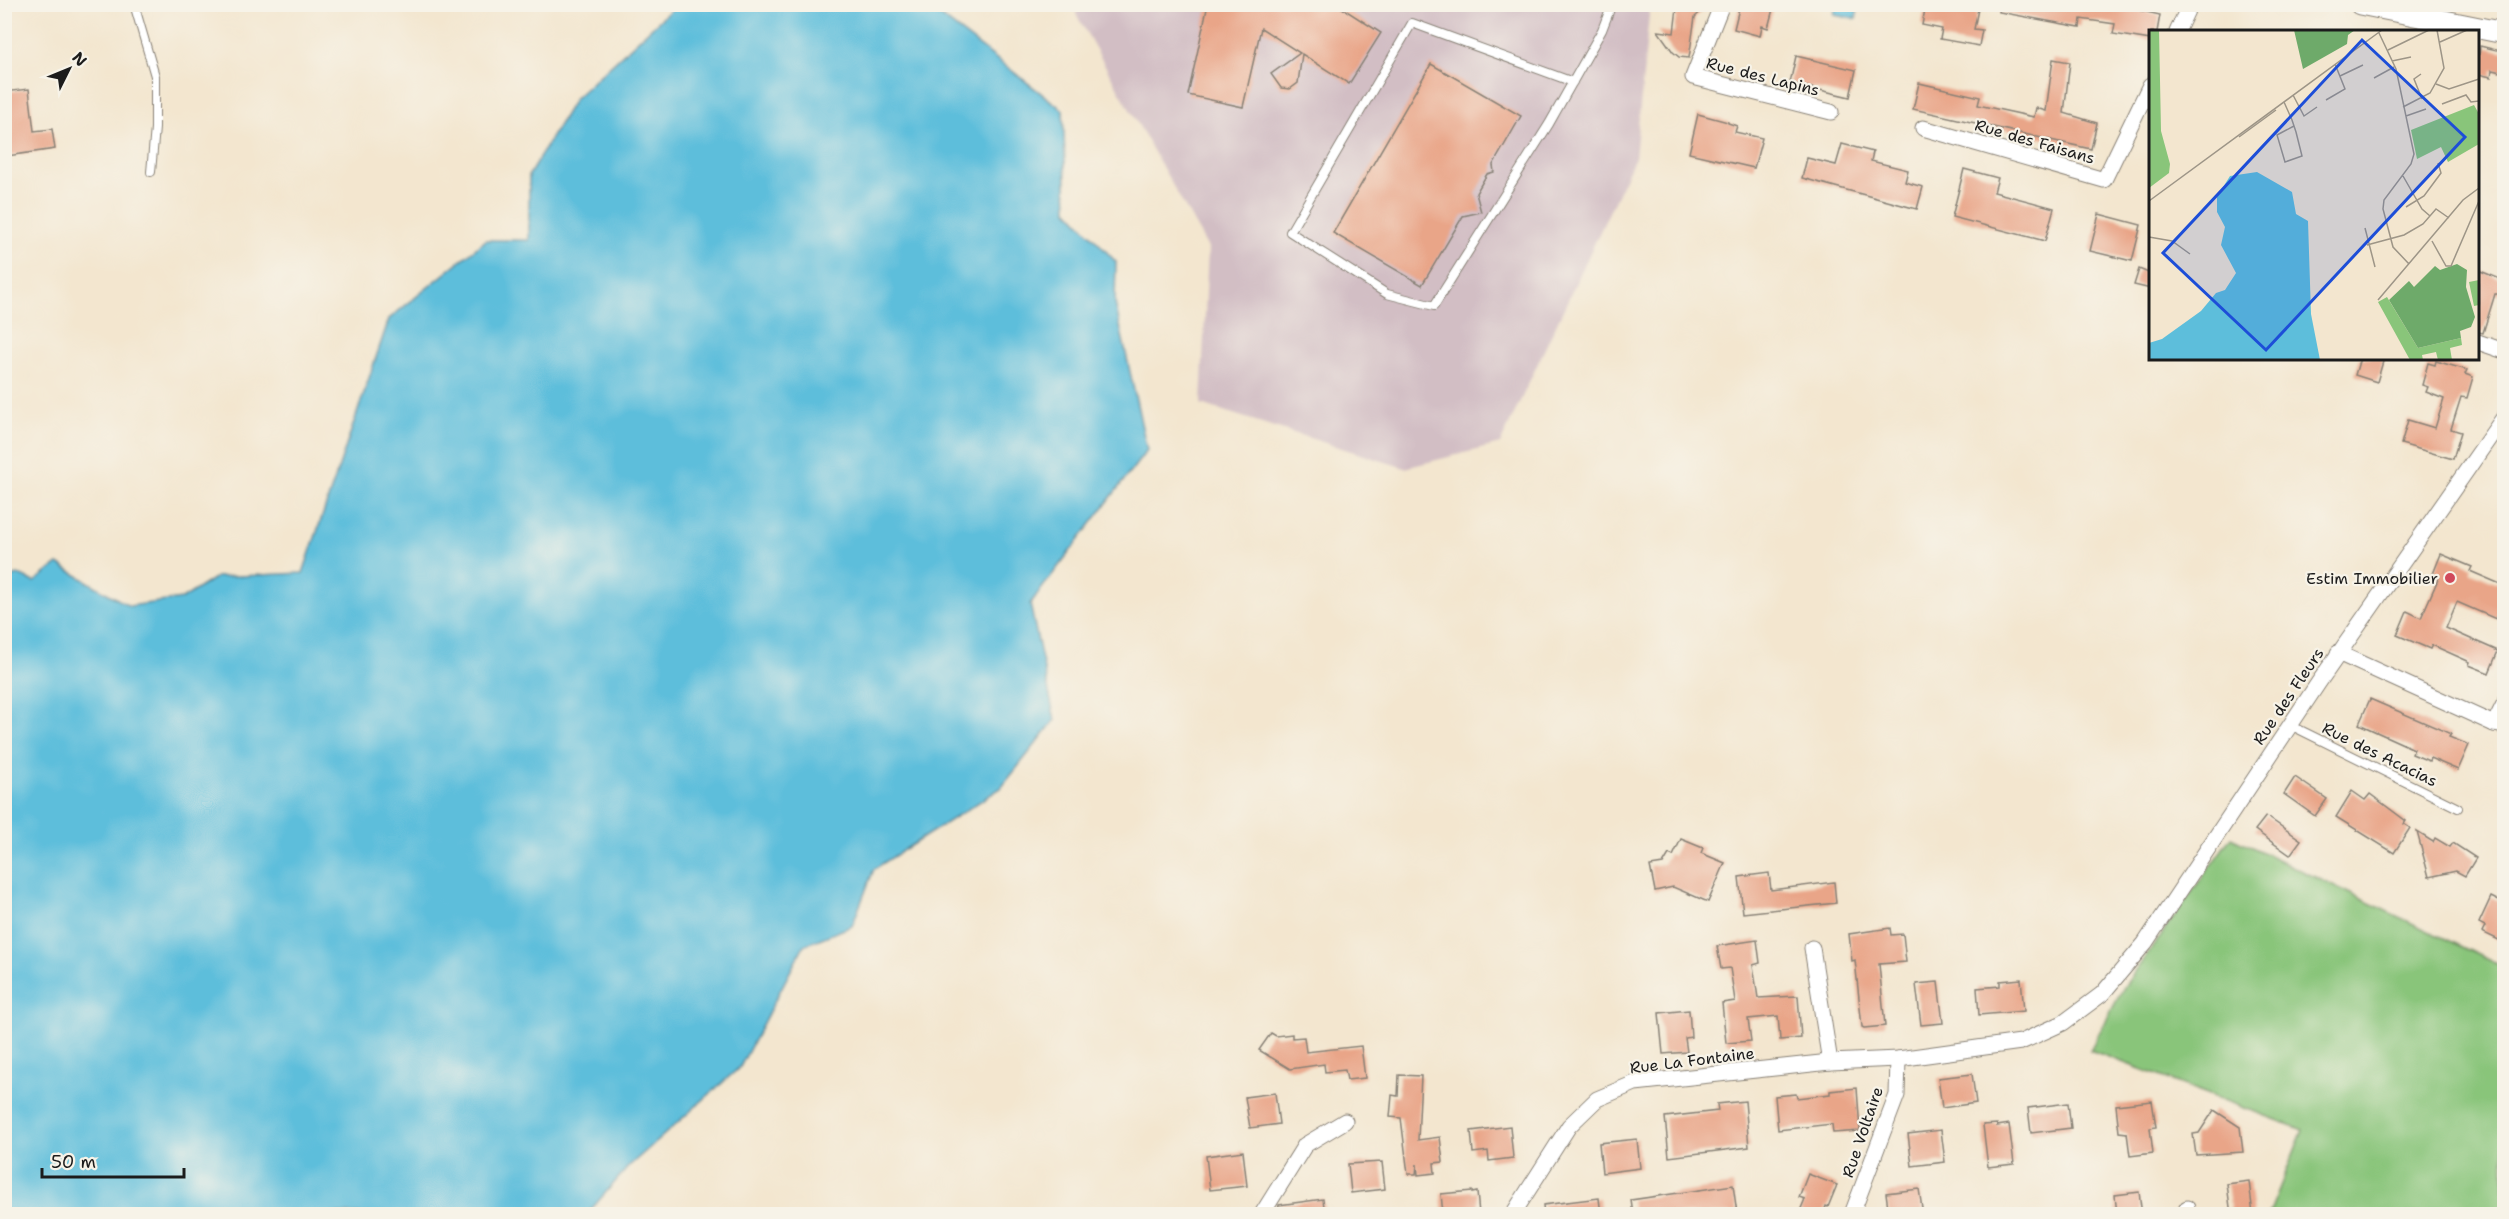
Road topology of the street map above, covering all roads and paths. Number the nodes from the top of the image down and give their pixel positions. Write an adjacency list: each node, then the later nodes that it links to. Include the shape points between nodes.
1 (134, 4): 12 (lane, via 155,76)
2 (1612, 4): 8 (lane)
3 (1722, 4): 10 (street, Rue des Lapins, via 1693,77)
4 (2190, 4): 6 (street)
5 (2360, 4): 7 (main road)
6 (2178, 30)
7 (2505, 33)
8 (1573, 82): 8 (lane, via 1434,306 1387,294 1290,232 1412,22)
9 (2149, 89): 11 (street, Rue des Faisans, via 2104,180)
10 (1831, 112)
11 (1923, 128)
12 (151, 172)
13 (2479, 342): 14 (street)
14 (2505, 351)
15 (2505, 417): 16 (street, Rue des Fleurs)
16 (2338, 653): 18 (street, Rue des Fleurs); 19 (street)
17 (2505, 704): 19 (street)
18 (2289, 725): 20 (lane, Rue des Acacias); 22 (street, Rue des Fleurs, via 2145,943)
19 (2499, 725)
20 (2458, 808)
21 (1812, 948): 24 (street)
22 (2102, 994): 23 (street, Rue La Fontaine, via 2063,1023 2021,1042)
23 (1898, 1059): 24 (street, Rue La Fontaine); 28 (street, Rue Voltaire, via 1897,1095)
24 (1830, 1062): 27 (street, Rue La Fontaine, via 1635,1083 1597,1098 1569,1126)
25 (1345, 1121): 26 (street, via 1305,1145)
26 (1262, 1215)
27 (1513, 1215)
28 (1852, 1215)

